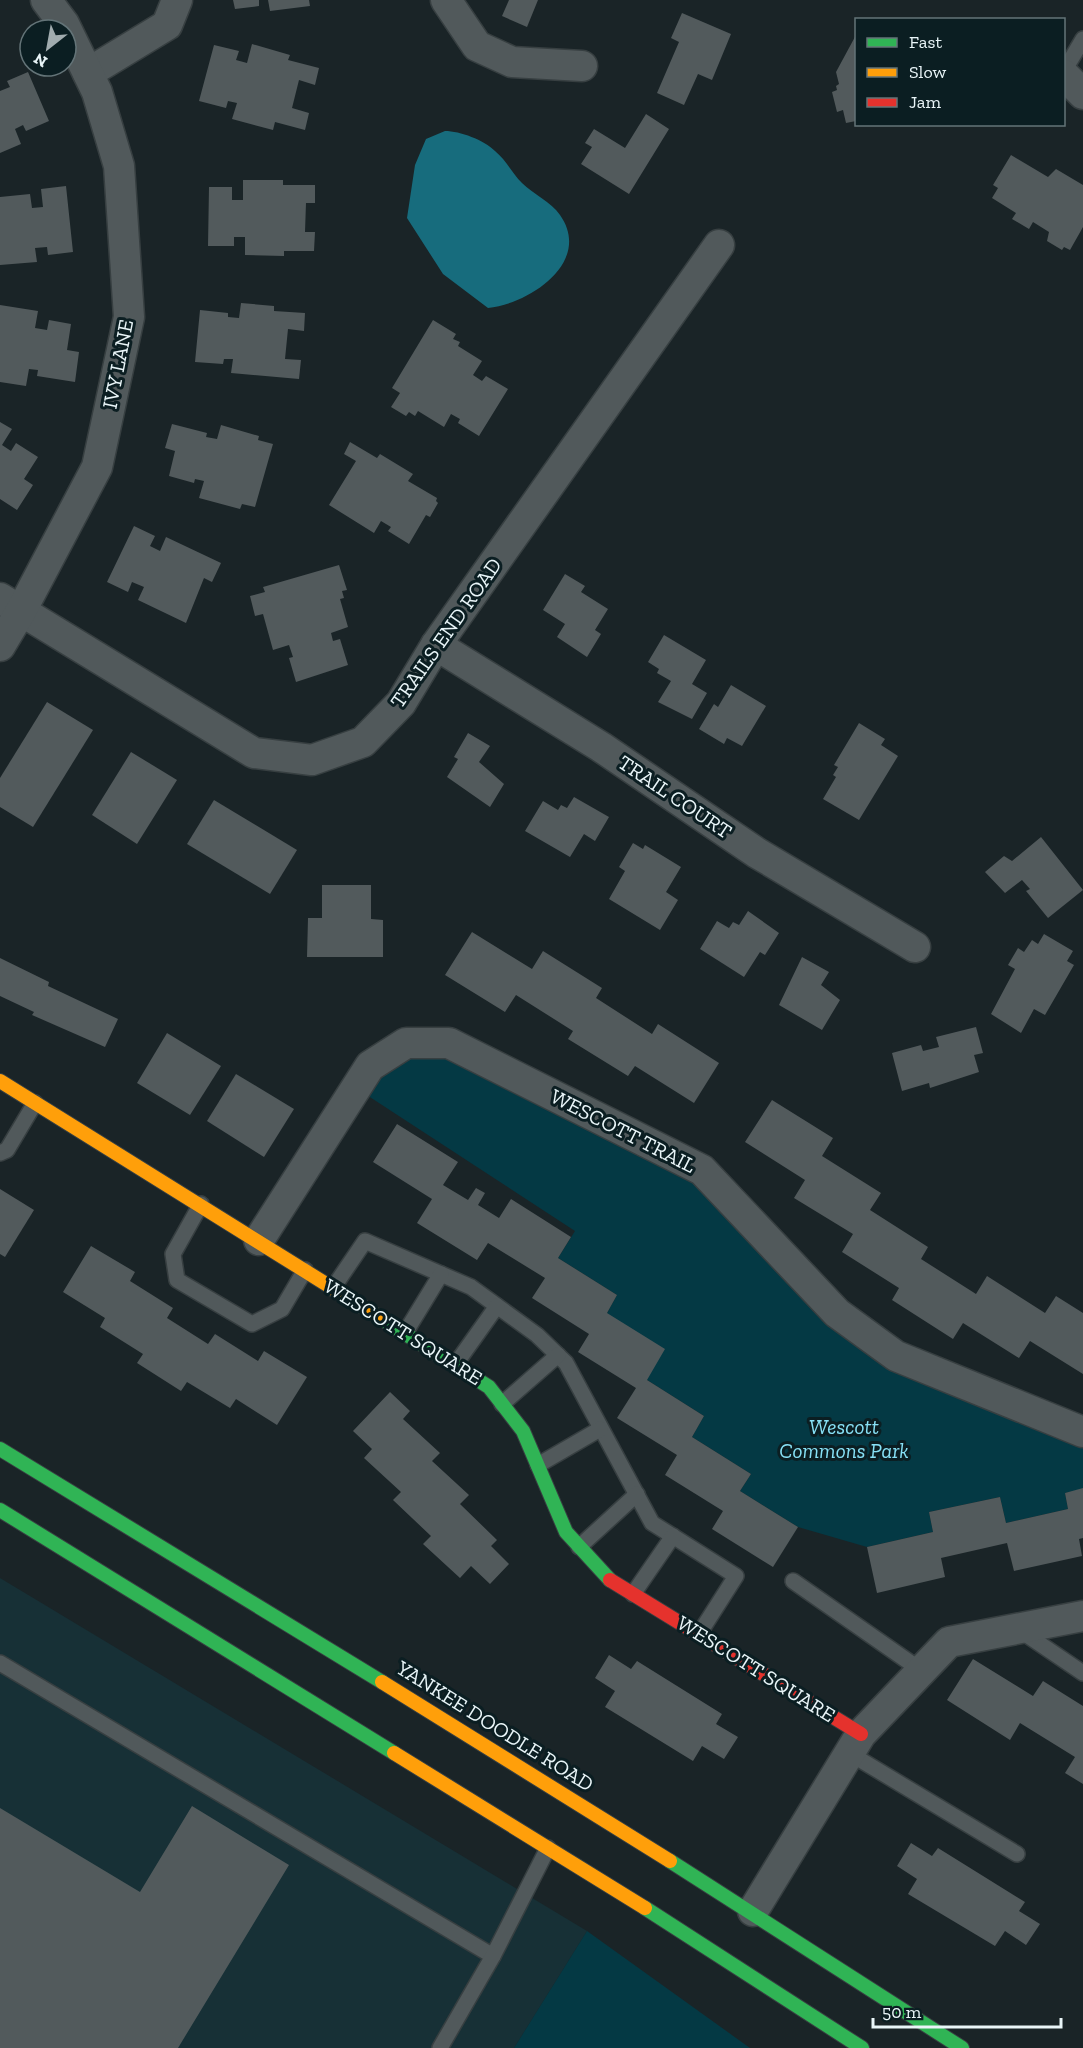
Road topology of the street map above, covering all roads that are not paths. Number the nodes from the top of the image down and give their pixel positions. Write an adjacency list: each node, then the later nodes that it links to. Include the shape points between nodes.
1 (46, 0): 7 (street, IVY LANE, via 64,24)
2 (177, 0): 7 (street, via 167,26)
3 (446, 0): 5 (street, via 477,46 512,62)
4 (1083, 39): 6 (lane)
5 (582, 66)
6 (1065, 71)
7 (88, 73): 11 (street, IVY LANE, via 118,166 129,317 97,467)
8 (1065, 74): 9 (street)
9 (1083, 94)
10 (718, 245): 12 (street, TRAILS END ROAD)
11 (11, 605): 12 (street, TRAILS END ROAD, via 254,753 312,759 363,742 401,703); 13 (street, IVY LANE)
12 (436, 645): 14 (street, TRAIL COURT, via 601,747 757,853)
13 (0, 646)
14 (915, 947)
15 (0, 1081): 16 (main road, WESCOTT SQUARE)
16 (34, 1102): 17 (lane, via 7,1150); 18 (main road, WESCOTT SQUARE)
17 (0, 1153)
18 (201, 1204): 19 (main road, WESCOTT SQUARE); 20 (lane, via 173,1254 177,1280 252,1324 282,1309)
19 (259, 1240): 20 (main road, WESCOTT SQUARE); 29 (street, WESCOTT TRAIL, via 370,1066 406,1043 449,1043 702,1170 837,1313 896,1356)
20 (305, 1270): 22 (main road, WESCOTT SQUARE)
21 (441, 1274): 22 (lane, via 365,1241); 23 (lane, via 471,1287); 24 (lane)
22 (333, 1288): 24 (main road, WESCOTT SQUARE)
23 (497, 1306): 25 (lane); 26 (lane)
24 (405, 1333): 26 (main road, WESCOTT SQUARE)
25 (558, 1356): 27 (lane); 28 (lane, via 566,1363)
26 (455, 1365): 27 (main road, WESCOTT SQUARE, via 489,1387)
27 (502, 1404): 32 (main road, WESCOTT SQUARE, via 523,1431)
28 (600, 1429): 32 (lane); 34 (lane)
29 (1083, 1432)
30 (0, 1449): 33 (main road, YANKEE DOODLE ROAD)
31 (0, 1461): 33 (main road)
32 (538, 1465): 37 (main road, WESCOTT SQUARE, via 566,1532)
33 (64, 1488): 49 (main road, YANKEE DOODLE ROAD)
34 (637, 1494): 36 (lane, via 652,1523); 37 (lane)
35 (0, 1510): 47 (main road)
36 (673, 1536): 39 (lane); 42 (lane, via 736,1576)
37 (579, 1547): 39 (main road, WESCOTT SQUARE, via 604,1576)
38 (793, 1581): 44 (lane)
39 (633, 1594): 42 (main road, WESCOTT SQUARE)
40 (1083, 1616): 41 (street)
41 (1018, 1629): 44 (street, via 949,1642); 45 (lane)
42 (699, 1635): 46 (main road, WESCOTT SQUARE)
43 (0, 1664): 50 (lane)
44 (922, 1671): 46 (street)
45 (1083, 1672)
46 (855, 1743): 48 (lane); 49 (street)
47 (548, 1848): 50 (lane); 52 (main road)
48 (1017, 1854)
49 (753, 1911): 53 (main road, YANKEE DOODLE ROAD)
50 (493, 1956): 51 (lane)
51 (440, 2048)
52 (862, 2048)
53 (962, 2048)

